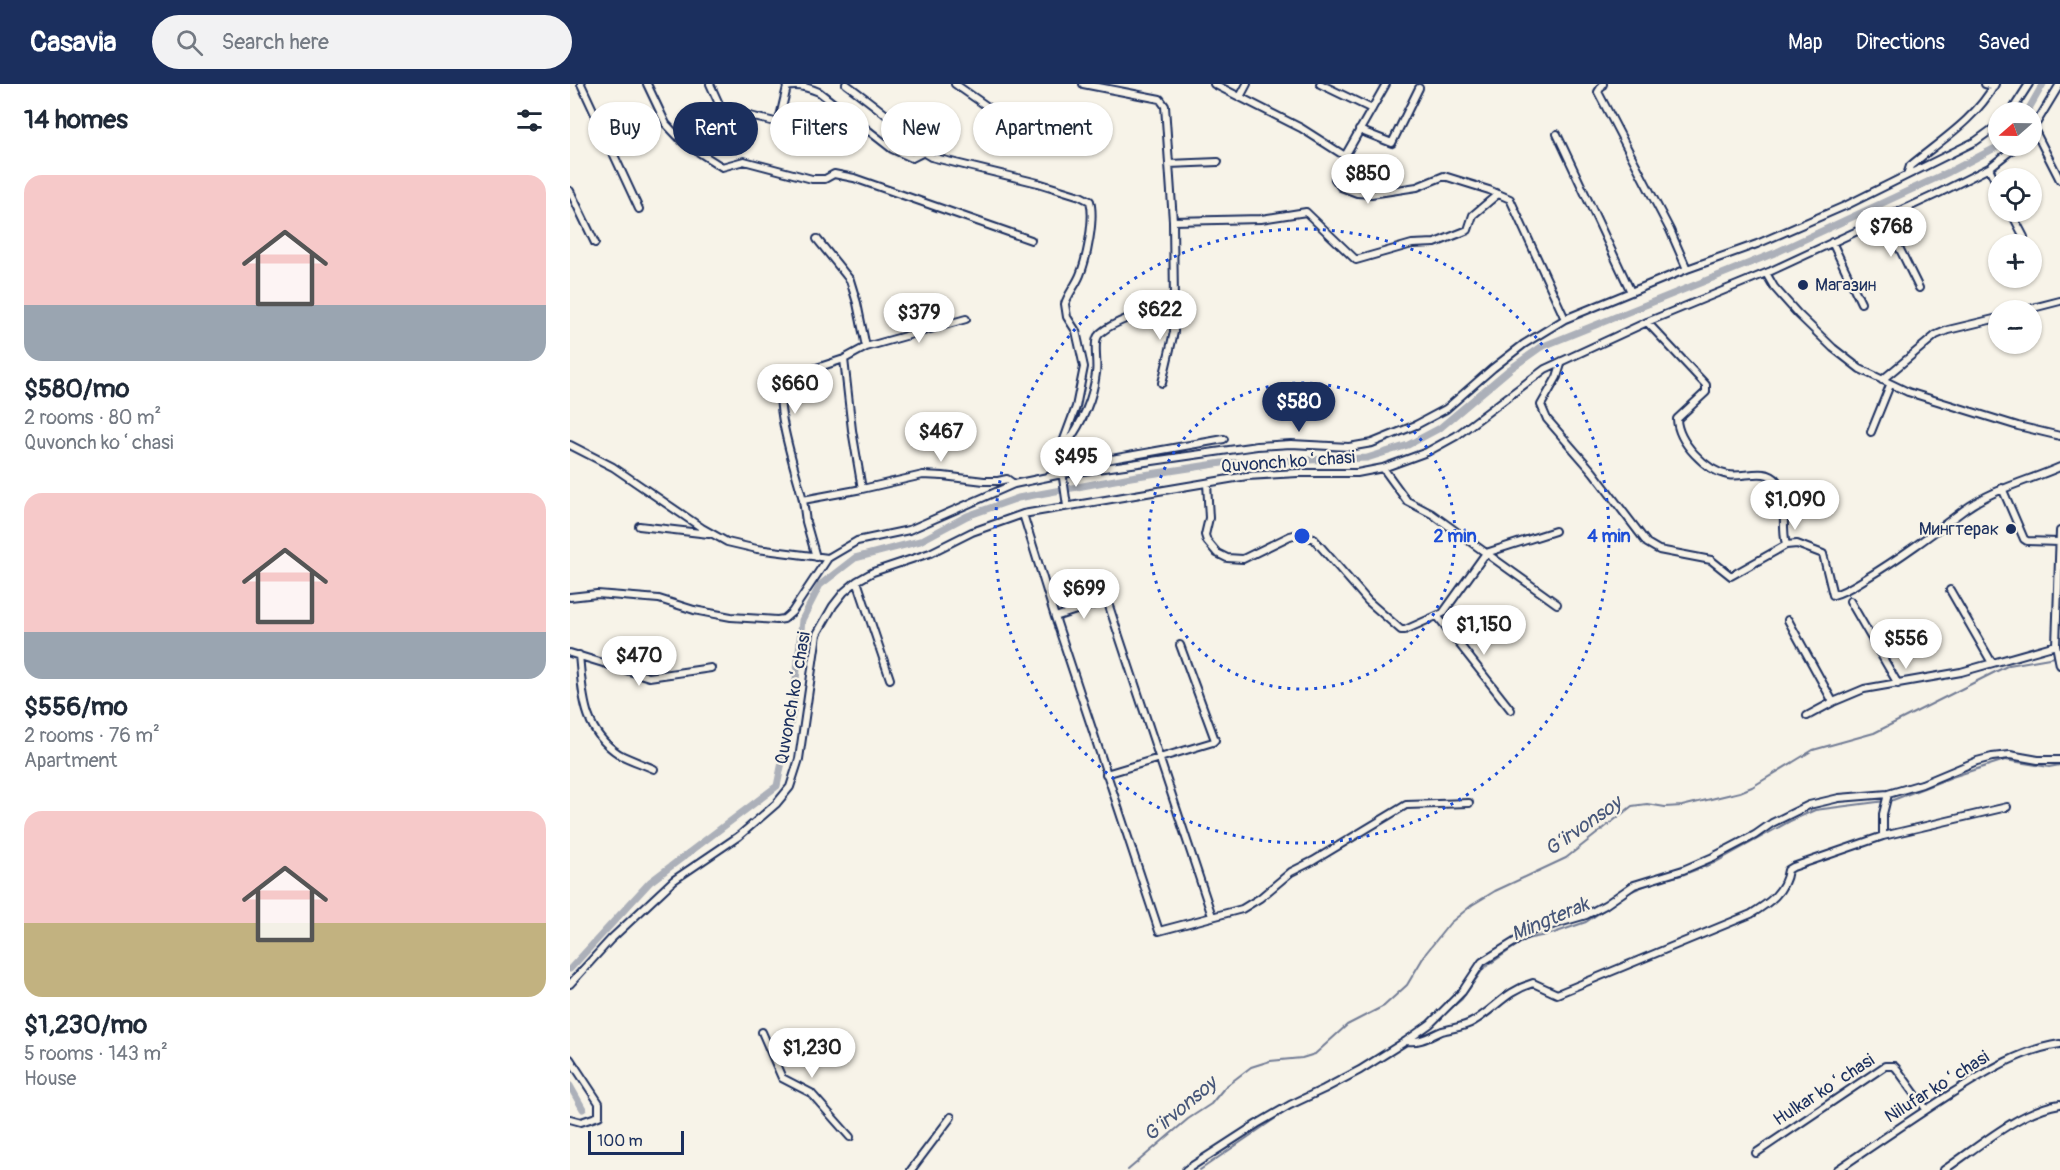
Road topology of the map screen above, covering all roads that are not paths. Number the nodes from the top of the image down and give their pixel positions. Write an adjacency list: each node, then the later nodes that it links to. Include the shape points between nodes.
1 (581, 84): 39 (street)
2 (647, 84): 43 (street, via 666,124 683,142 722,167 744,161 812,179 834,174 854,178)
3 (710, 84): 26 (street, via 725,110 775,122 779,121 787,87 807,87)
4 (846, 84): 21 (street)
5 (955, 84): 18 (street)
6 (1083, 84): 32 (street, via 1160,99 1165,106)
7 (1215, 84): 17 (street)
8 (1247, 84): 17 (street)
9 (1320, 84): 20 (street)
10 (1386, 84): 20 (street)
11 (1603, 84): 46 (street, via 1598,92)
12 (1985, 84): 15 (street)
13 (2029, 84): 19 (street)
14 (2060, 84): 22 (street)
15 (1995, 85): 35 (street, via 1958,127 1910,166)
16 (1419, 88): 23 (street, via 1392,143)
17 (1240, 97): 29 (street)
18 (982, 102)
19 (2018, 102)
20 (1372, 109): 23 (street)
21 (881, 111)
22 (2042, 114)
23 (1359, 130): 29 (street)
24 (1988, 132): 35 (street)
25 (1557, 134): 49 (street)
26 (881, 140)
27 (2042, 148): 36 (street)
28 (929, 156): 69 (street, via 1038,183 1090,201 1087,250 1065,304 1084,367 1076,407 1063,442)
29 (1345, 156): 38 (street, via 1335,179 1341,187 1357,193 1417,187 1444,176)
30 (2005, 156): 34 (street, Quvonch koʻchasi)
31 (1218, 162): 32 (street)
32 (1169, 164): 41 (street)
33 (1988, 168): 40 (street, Quvonch koʻchasi)
34 (1989, 168)
35 (1907, 175): 46 (street, via 1757,244)
36 (2060, 180)
37 (570, 191): 45 (street)
38 (1498, 194): 41 (street, via 1473,215 1468,230 1435,243 1412,244 1356,260 1306,212 1261,219); 55 (street, via 1510,199)
39 (639, 209)
40 (1885, 219): 44 (street, Quvonch koʻchasi); 48 (street)
41 (1173, 221): 51 (street)
42 (817, 239): 58 (street, via 850,280)
43 (1031, 240)
44 (1832, 242): 47 (street, Quvonch koʻchasi); 52 (street)
45 (595, 243)
46 (1687, 269): 49 (street)
47 (1766, 273): 57 (street, Quvonch koʻchasi); 61 (street, via 1774,287 1833,348)
48 (1919, 288)
49 (1631, 292): 55 (street)
50 (2060, 301): 53 (street)
51 (1174, 302): 62 (street, via 1174,332); 69 (street, via 1116,324 1098,336 1093,388 1083,420 1066,445)
52 (1861, 303)
53 (2042, 306)
54 (966, 319): 58 (street)
55 (1565, 319): 69 (street, via 1524,344 1446,409 1372,443 1349,447 1257,446)
56 (1988, 320): 61 (street, via 1936,335)
57 (1647, 322): 60 (street, Quvonch koʻchasi); 83 (street, via 1706,385 1706,392 1677,419 1687,443 1721,473 1773,476 1782,489)
58 (866, 347): 59 (street)
59 (844, 358): 74 (street); 75 (street, via 792,376 781,387 783,420)
60 (1562, 361): 70 (street, Quvonch koʻchasi, via 1545,369 1442,444); 83 (street, via 1542,410 1647,543 1659,550 1711,560 1731,576)
61 (1882, 380): 63 (street)
62 (1162, 383)
63 (1890, 385): 64 (street); 65 (street)
64 (1871, 432)
65 (2060, 436)
66 (1224, 439): 69 (street)
67 (570, 445): 81 (street, via 613,467)
68 (2060, 467): 73 (street)
69 (1061, 468): 72 (street); 76 (street)
70 (1383, 468): 71 (street, Quvonch koʻchasi, via 1357,473 1247,476); 84 (street, via 1407,501)
71 (1207, 483): 76 (street, Quvonch koʻchasi); 92 (street, via 1206,535 1217,553 1243,559 1290,536 1305,535 1320,544 1368,601 1401,630)
72 (1014, 484): 74 (street, via 1007,479 984,481 936,475); 86 (street, via 909,530 857,541)
73 (2002, 488): 82 (street, via 2027,541); 83 (street, via 1843,593 1833,595 1823,554 1797,544)
74 (862, 489): 75 (street)
75 (803, 500): 85 (street)
76 (1067, 506): 77 (street, Quvonch koʻchasi)
77 (1023, 514): 87 (street, Quvonch koʻchasi); 93 (street)
78 (639, 526): 81 (street)
79 (1555, 531): 84 (street)
80 (2060, 531): 82 (street)
81 (712, 534): 85 (street, via 735,545)
82 (2059, 542): 96 (street)
83 (1786, 545)
84 (1486, 553): 91 (street); 92 (street)
85 (816, 557): 86 (street)
86 (828, 558): 89 (street, via 784,619 722,615 659,598 597,594)
87 (857, 581): 102 (street); 116 (street, Quvonch koʻchasi, via 833,606 817,634 799,759 790,787 739,836 674,880)
88 (1950, 590): 99 (street)
89 (570, 597)
90 (1850, 601): 103 (street)
91 (1557, 604)
92 (1438, 616): 105 (street)
93 (1055, 617): 107 (street, via 1107,600); 110 (street)
94 (1788, 620): 104 (street)
95 (1180, 645): 107 (street, via 1215,740)
96 (2057, 647): 99 (street); 100 (street)
97 (570, 653): 98 (street)
98 (579, 655): 101 (street, via 649,677); 109 (street, via 587,717 592,727 619,754)
99 (1992, 663): 103 (street)
100 (2060, 665)
101 (711, 668)
102 (890, 679)
103 (1898, 684): 104 (street, via 1864,689)
104 (1833, 702): 106 (street)
105 (1511, 710)
106 (1807, 716)
107 (1159, 758): 110 (street); 115 (street)
108 (2060, 760): 111 (street, via 2010,754 1977,760)
109 (654, 769)
110 (1106, 774): 115 (street, via 1159,931)
111 (1888, 796): 114 (street); 118 (street, via 1839,798 1809,805 1713,857 1634,885 1586,915 1532,931 1482,962 1462,992 1430,1024)
112 (1469, 803): 115 (street, via 1406,805 1291,872 1242,909)
113 (2007, 807): 114 (street)
114 (1883, 836): 118 (street, via 1792,867 1786,884 1760,909 1705,934 1557,994 1533,983 1522,986 1472,1023 1419,1042)
115 (1212, 916)
116 (570, 984)
117 (762, 1032): 125 (street, via 782,1078 811,1093)
118 (1406, 1041): 128 (street, via 1257,1124)
119 (2060, 1044): 122 (street, Nilufar koʻchasi, via 2014,1057)
120 (570, 1059): 124 (street, via 599,1103 599,1116 581,1122)
121 (2060, 1104): 130 (street, via 2013,1123)
122 (1926, 1109): 126 (street, Hulkar koʻchasi, via 1897,1069 1885,1066); 129 (street, Nilufar koʻchasi)
123 (951, 1117): 127 (street)
124 (570, 1119)
125 (850, 1137)
126 (1756, 1153)
127 (911, 1170)
128 (1186, 1170)
129 (1836, 1170)
130 (1944, 1170)

